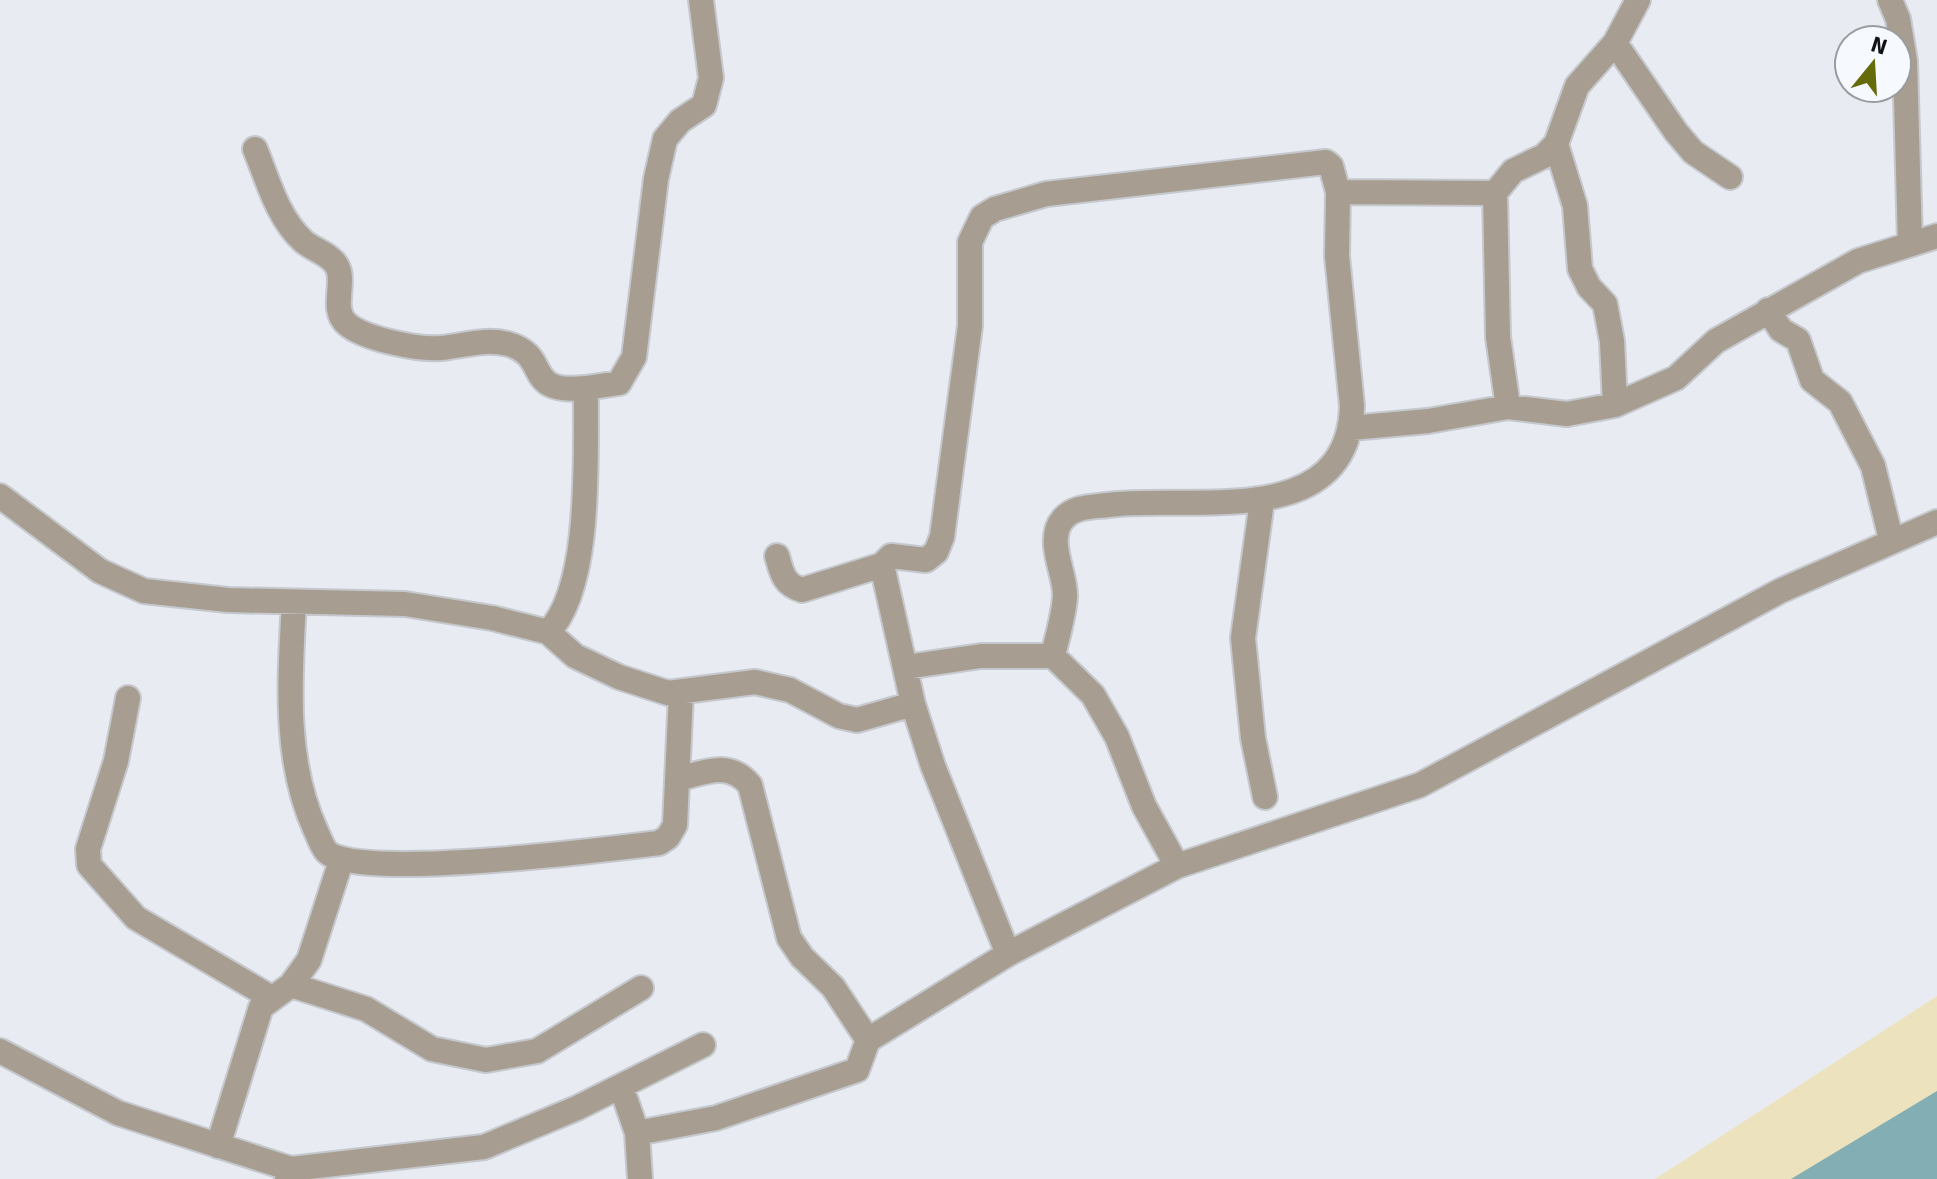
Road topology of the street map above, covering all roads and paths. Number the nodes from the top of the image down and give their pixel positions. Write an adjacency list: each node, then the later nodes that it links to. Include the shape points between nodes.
1 (701, 0): 13 (street, via 711,78 704,105 665,139 634,357 619,383)
2 (1638, 0): 4 (street)
3 (1890, 0): 11 (street, via 1905,61)
4 (1615, 43): 5 (street, via 1577,86); 7 (street, via 1693,152)
5 (1556, 144): 9 (street, via 1513,171); 14 (street, via 1575,206 1580,269 1605,304)
6 (255, 149): 13 (street, via 287,223 340,271 339,313 345,323 396,343 438,349 486,341 511,345 530,358 550,387)
7 (1730, 177)
8 (1338, 192): 9 (street); 16 (street, via 1337,256); 22 (street, via 1331,166 1319,161 1046,194 982,217 970,242 970,326 942,537 926,560 891,556)
9 (1495, 193): 15 (street, via 1498,337)
10 (1937, 236): 11 (street)
11 (1910, 243): 12 (street, via 1858,261)
12 (1768, 310): 14 (street, via 1716,341 1676,378); 20 (street, via 1781,330 1798,340 1812,380 1840,402 1873,466)
13 (586, 388): 24 (street, via 584,496 572,597 562,619)
14 (1615, 405): 15 (street, via 1567,414)
15 (1508, 407): 16 (street)
16 (1351, 428): 18 (street, via 1334,465 1301,490)
17 (0, 496): 23 (street, via 100,571 144,591)
18 (1262, 501): 25 (street, via 1128,502 1077,509 1062,520 1057,554 1065,595); 31 (street, via 1243,638)
19 (1937, 522): 20 (street)
20 (1891, 539): 33 (street, via 1780,591 1420,785)
21 (777, 556): 22 (street, via 783,578 802,590)
22 (882, 565): 26 (street)
23 (294, 602): 24 (street, via 405,604); 32 (street, via 289,695 297,767 309,817 325,851)
24 (548, 632): 27 (street, via 575,656 619,677)
25 (1053, 656): 26 (street, via 981,656); 33 (street, via 1093,695)
26 (906, 667): 29 (street)
27 (681, 693): 29 (street, via 755,682 790,690 857,720); 30 (street)
28 (128, 698): 36 (street, via 116,761 88,849 89,865 136,918)
29 (913, 704): 34 (street)
30 (678, 779): 32 (street, via 675,825 659,843 569,854 383,864); 37 (street, via 723,768 740,773 750,785 789,938 833,987)
31 (1265, 797)
32 (341, 861): 36 (street, via 309,960)
33 (1177, 866): 34 (street)
34 (1008, 954): 37 (street)
35 (641, 988): 36 (street, via 537,1051 486,1060 432,1049 366,1009)
36 (281, 992): 42 (street, via 261,1007)
37 (868, 1040): 41 (street, via 857,1070 716,1118)
38 (703, 1045): 40 (street)
39 (0, 1051): 42 (street, via 118,1113)
40 (621, 1086): 41 (street); 43 (street, via 484,1147)
41 (637, 1133): 44 (street)
42 (218, 1146): 43 (street)
43 (289, 1174)
44 (640, 1179)

